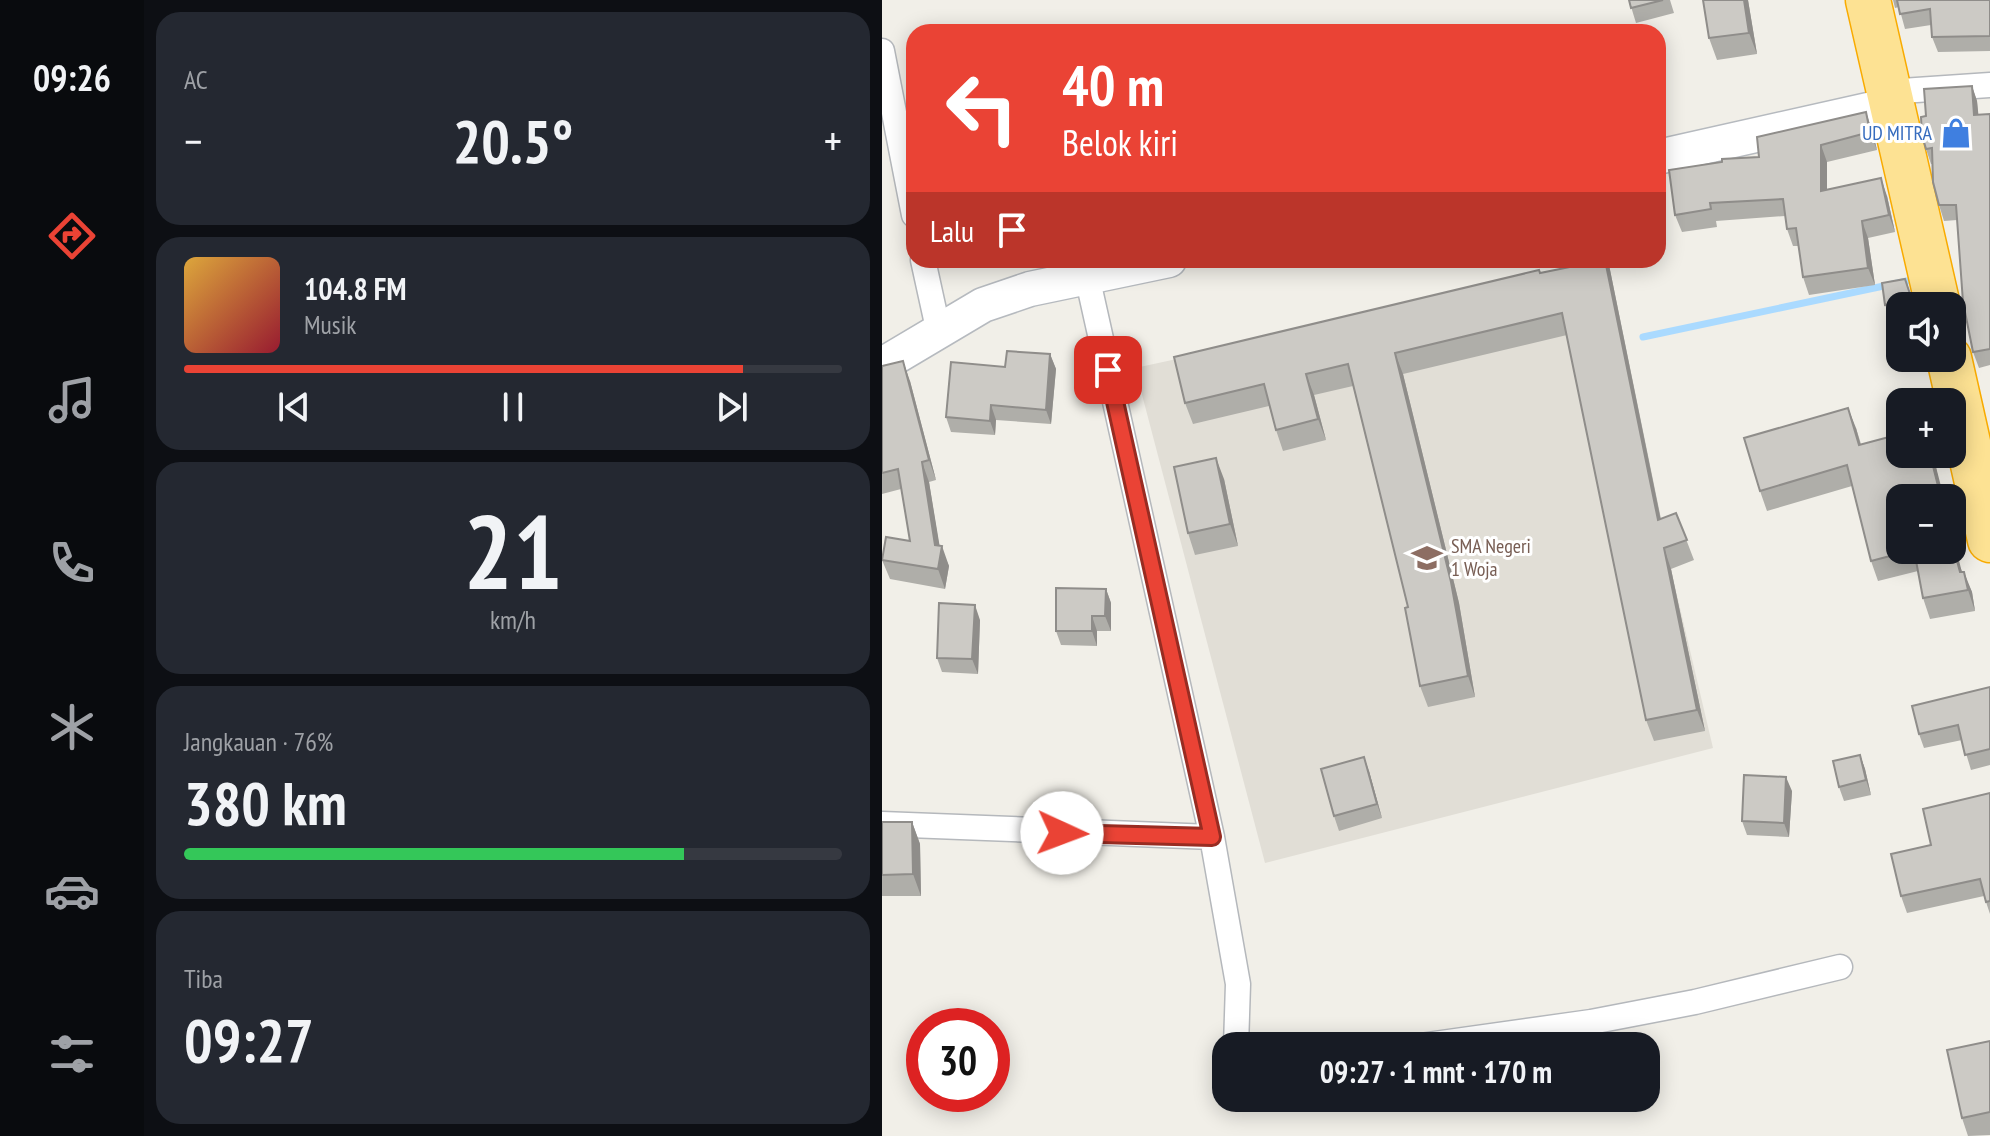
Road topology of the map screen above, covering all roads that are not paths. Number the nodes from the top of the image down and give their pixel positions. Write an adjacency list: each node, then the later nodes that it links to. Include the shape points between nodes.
1 (1868, 0): 4 (highway)
2 (882, 51): 5 (street)
3 (1990, 85): 4 (street)
4 (1889, 98): 6 (street); 11 (highway)
5 (886, 103): 7 (street)
6 (1666, 155)
7 (906, 183)
8 (925, 268): 12 (street)
9 (1128, 268): 10 (street)
10 (1087, 276): 12 (street, via 983,305); 18 (street)
11 (1935, 292)
12 (939, 333): 13 (street)
13 (882, 365)
14 (1954, 372): 15 (highway)
15 (1978, 434): 16 (highway)
16 (1990, 540)
17 (882, 824): 18 (street)
18 (1212, 837): 20 (street, via 1238,984)
19 (1840, 967): 21 (street, via 1681,1005)
20 (1236, 1032)
21 (1509, 1032)

